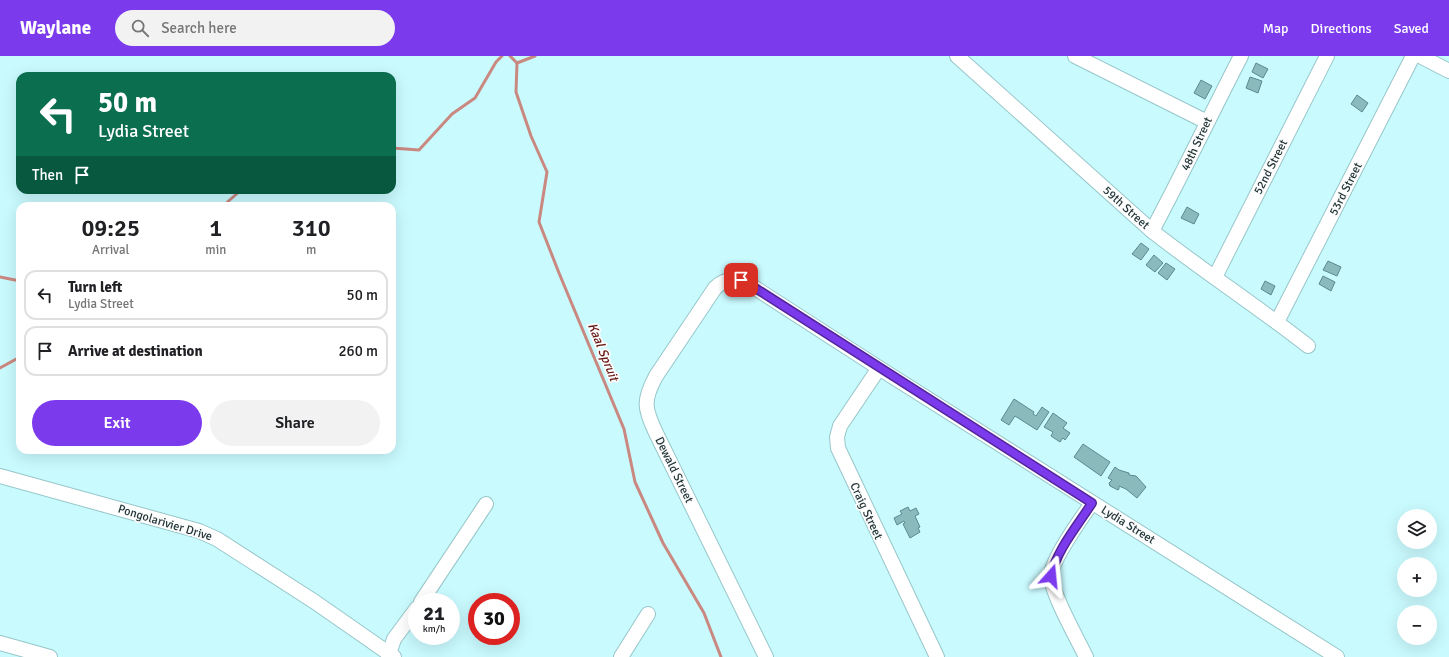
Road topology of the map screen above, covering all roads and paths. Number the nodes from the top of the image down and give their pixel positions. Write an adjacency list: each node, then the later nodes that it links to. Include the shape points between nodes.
1 (957, 56): 9 (street, 59th Street)
2 (1075, 56): 8 (street)
3 (1241, 56): 8 (street, 48th Street)
4 (1327, 56): 10 (street, 52nd Street)
5 (1413, 56): 12 (street, 53rd Street)
6 (1420, 56): 7 (street)
7 (1449, 70)
8 (1207, 122): 9 (street, 48th Street)
9 (1152, 231): 10 (street, 59th Street)
10 (1215, 277): 12 (street, 59th Street)
11 (715, 288): 14 (street, Lydia Street, via 719,283 733,279 741,280); 26 (street, Dewald Street, via 656,376 648,390 646,402 648,416 656,433)
12 (1277, 322): 13 (street, 59th Street)
13 (1308, 346)
14 (879, 368): 16 (street, Lydia Street); 27 (street, Craig Street, via 840,426 838,448)
15 (0, 476): 23 (street, Pongolarivier Drive, via 199,531 217,539 315,602)
16 (1092, 503): 22 (street, Lydia Street); 28 (street, via 1059,555 1051,576 1054,590)
17 (486, 504): 18 (street)
18 (427, 593)
19 (648, 614): 25 (street)
20 (408, 620): 23 (street)
21 (0, 643): 24 (street)
22 (1320, 653): 29 (street, Lydia Street)
23 (384, 654)
24 (50, 657)
25 (620, 657)
26 (766, 657)
27 (937, 657)
28 (1086, 657)
29 (1337, 657)

